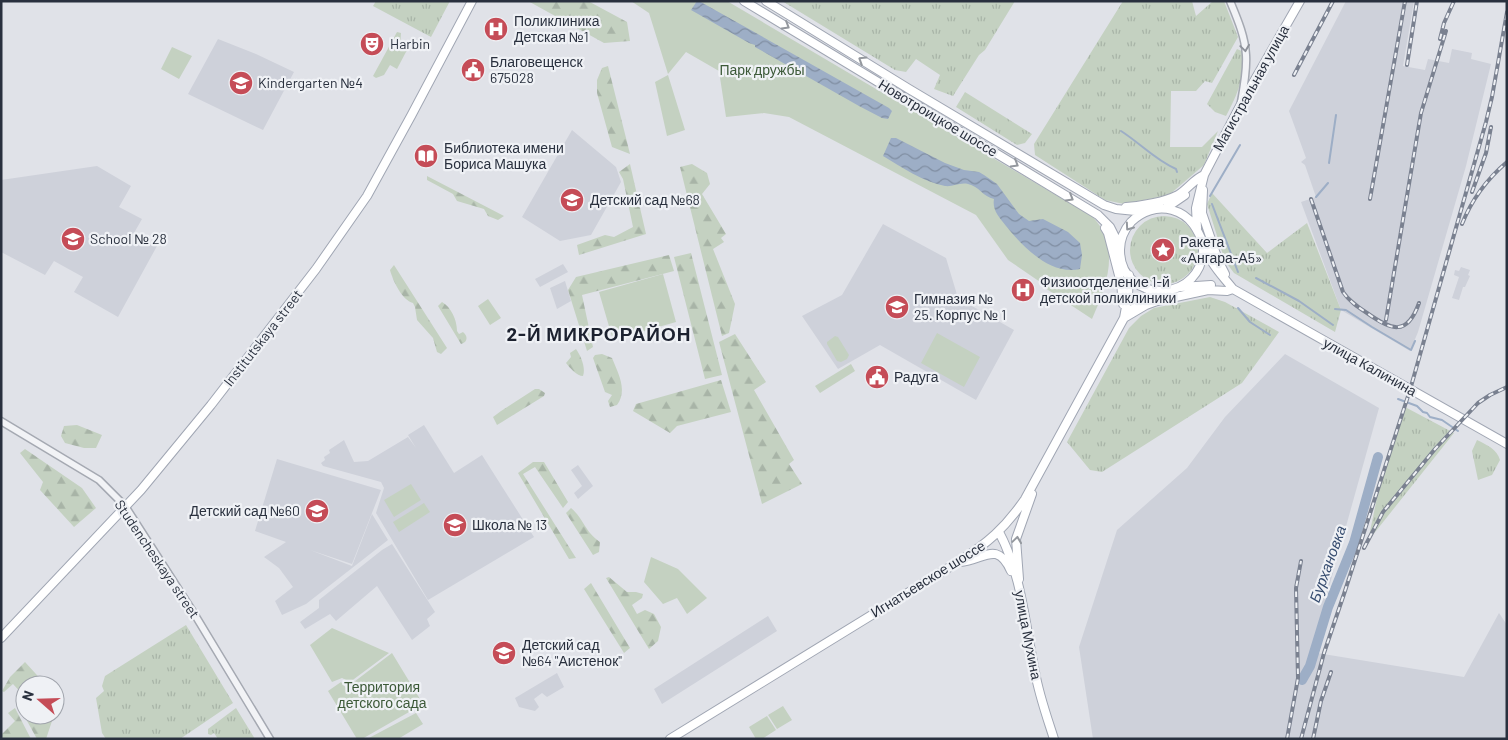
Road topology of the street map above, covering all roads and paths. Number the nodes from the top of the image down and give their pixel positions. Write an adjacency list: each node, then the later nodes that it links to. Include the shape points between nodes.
1 (472, 1): 23 (main road, Institutskaya street, via 390,156 346,227 211,405)
2 (744, 1): 11 (main road, Новотроицкое шоссе, one-way to 11)
3 (766, 1): 8 (main road, Новотроицкое шоссе, one-way to 3)
4 (1230, 1): 6 (street, one-way to 6, via 1246,53)
5 (1300, 1): 6 (main road, Магистральная улица)
6 (1241, 104): 7 (main road, Магистральная улица)
7 (1204, 175): 8 (main road, via 1178,195 1166,199 1128,207); 9 (main road); 12 (main road, via 1196,208); 17 (main road, via 1202,213 1218,260)
8 (1104, 205): 10 (main road, Новотроицкое шоссе)
9 (1166, 208): 10 (main road); 12 (main road, via 1189,218)
10 (1145, 212): 14 (main road, one-way to 14, via 1128,226)
11 (1098, 215): 14 (main road, Новотроицкое шоссе, via 1110,227); 19 (main road, via 1108,233 1121,283)
12 (1197, 228): 13 (main road)
13 (1203, 243): 16 (main road, via 1199,268); 17 (main road)
14 (1120, 248): 15 (main road, via 1122,262)
15 (1129, 275): 18 (main road, via 1146,289); 19 (main road)
16 (1181, 287): 17 (main road); 18 (main road)
17 (1233, 289): 19 (main road, via 1208,290 1156,301); 21 (main road, улица Калинина)
18 (1157, 291): 19 (main road, via 1140,301)
19 (1124, 318): 22 (main road, Игнатьевское шоссе)
20 (1, 421): 23 (street, Studencheskaya street, via 99,480)
21 (1507, 444)
22 (1040, 472): 24 (main road, Игнатьевское шоссе); 26 (main road, one-way to 22, via 1016,539)
23 (125, 506): 27 (main road, Institutskaya street); 28 (street, Studencheskaya street)
24 (999, 532): 25 (main road, Игнатьевское шоссе); 26 (main road, улица Мухина, via 1007,546)
25 (958, 562): 26 (main road, via 991,553 1000,555); 29 (main road, Игнатьевское шоссе)
26 (1019, 588): 30 (main road, улица Мухина, via 1038,684)
27 (1, 638)
28 (270, 739)
29 (670, 739)
30 (1054, 739)

